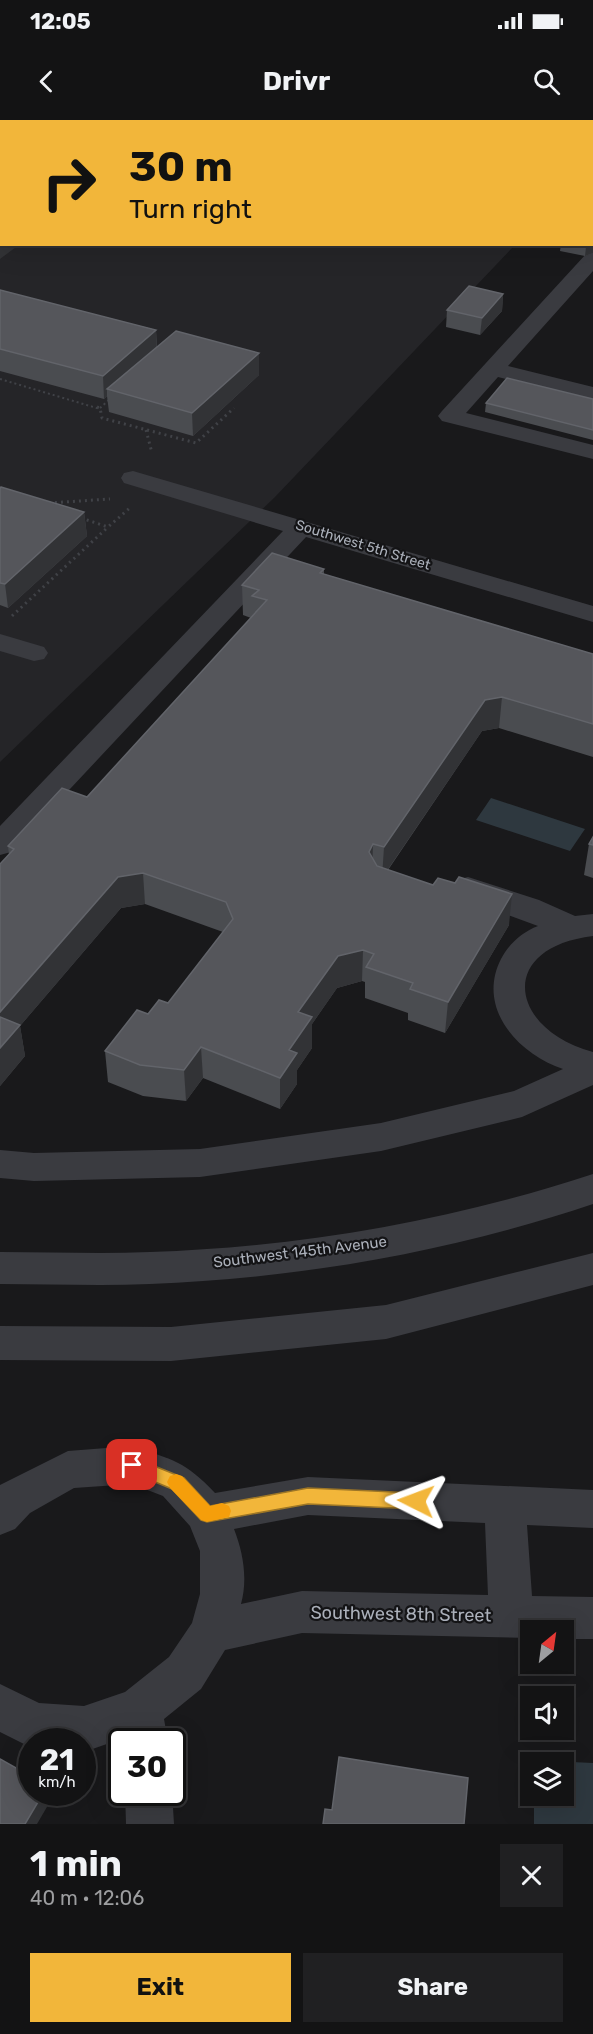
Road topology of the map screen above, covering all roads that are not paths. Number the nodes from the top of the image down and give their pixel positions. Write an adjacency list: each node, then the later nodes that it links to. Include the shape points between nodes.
1 (593, 258): 2 (street)
2 (492, 369): 3 (street); 4 (street, via 450,416)
3 (593, 394)
4 (593, 452)
5 (133, 477): 6 (street, Southwest 5th Street)
6 (301, 527): 7 (street, Southwest 5th Street); 10 (street)
7 (593, 614)
8 (4, 631): 9 (street)
9 (34, 653)
10 (44, 799): 11 (street); 12 (street)
11 (76, 811)
12 (0, 846)
13 (457, 884): 14 (street)
14 (581, 926): 15 (street, via 543,937 522,953 510,974 509,997 519,1021 538,1042 567,1058)
15 (593, 1065)
16 (593, 1070): 17 (street, via 522,1103 381,1137 200,1162 34,1167)
17 (0, 1164)
18 (593, 1189): 19 (street, Southwest 145th Avenue, via 547,1206 365,1247 173,1267)
19 (0, 1268)
20 (593, 1269): 21 (street, via 386,1322 171,1344)
21 (0, 1343)
22 (506, 1505): 23 (street); 24 (street, via 308,1496); 26 (street)
23 (593, 1509)
24 (207, 1514): 25 (street, via 178,1483 132,1465 68,1470 15,1498); 28 (street, via 221,1551 222,1594)
25 (0, 1515)
26 (512, 1616): 27 (street, Southwest 8th Street); 28 (street, Southwest 8th Street, via 302,1612)
27 (593, 1618)
28 (211, 1632): 30 (street, via 185,1673)
29 (0, 1707): 30 (street, via 34,1726)
30 (142, 1726)
31 (149, 1806): 32 (street)
32 (150, 1824)

